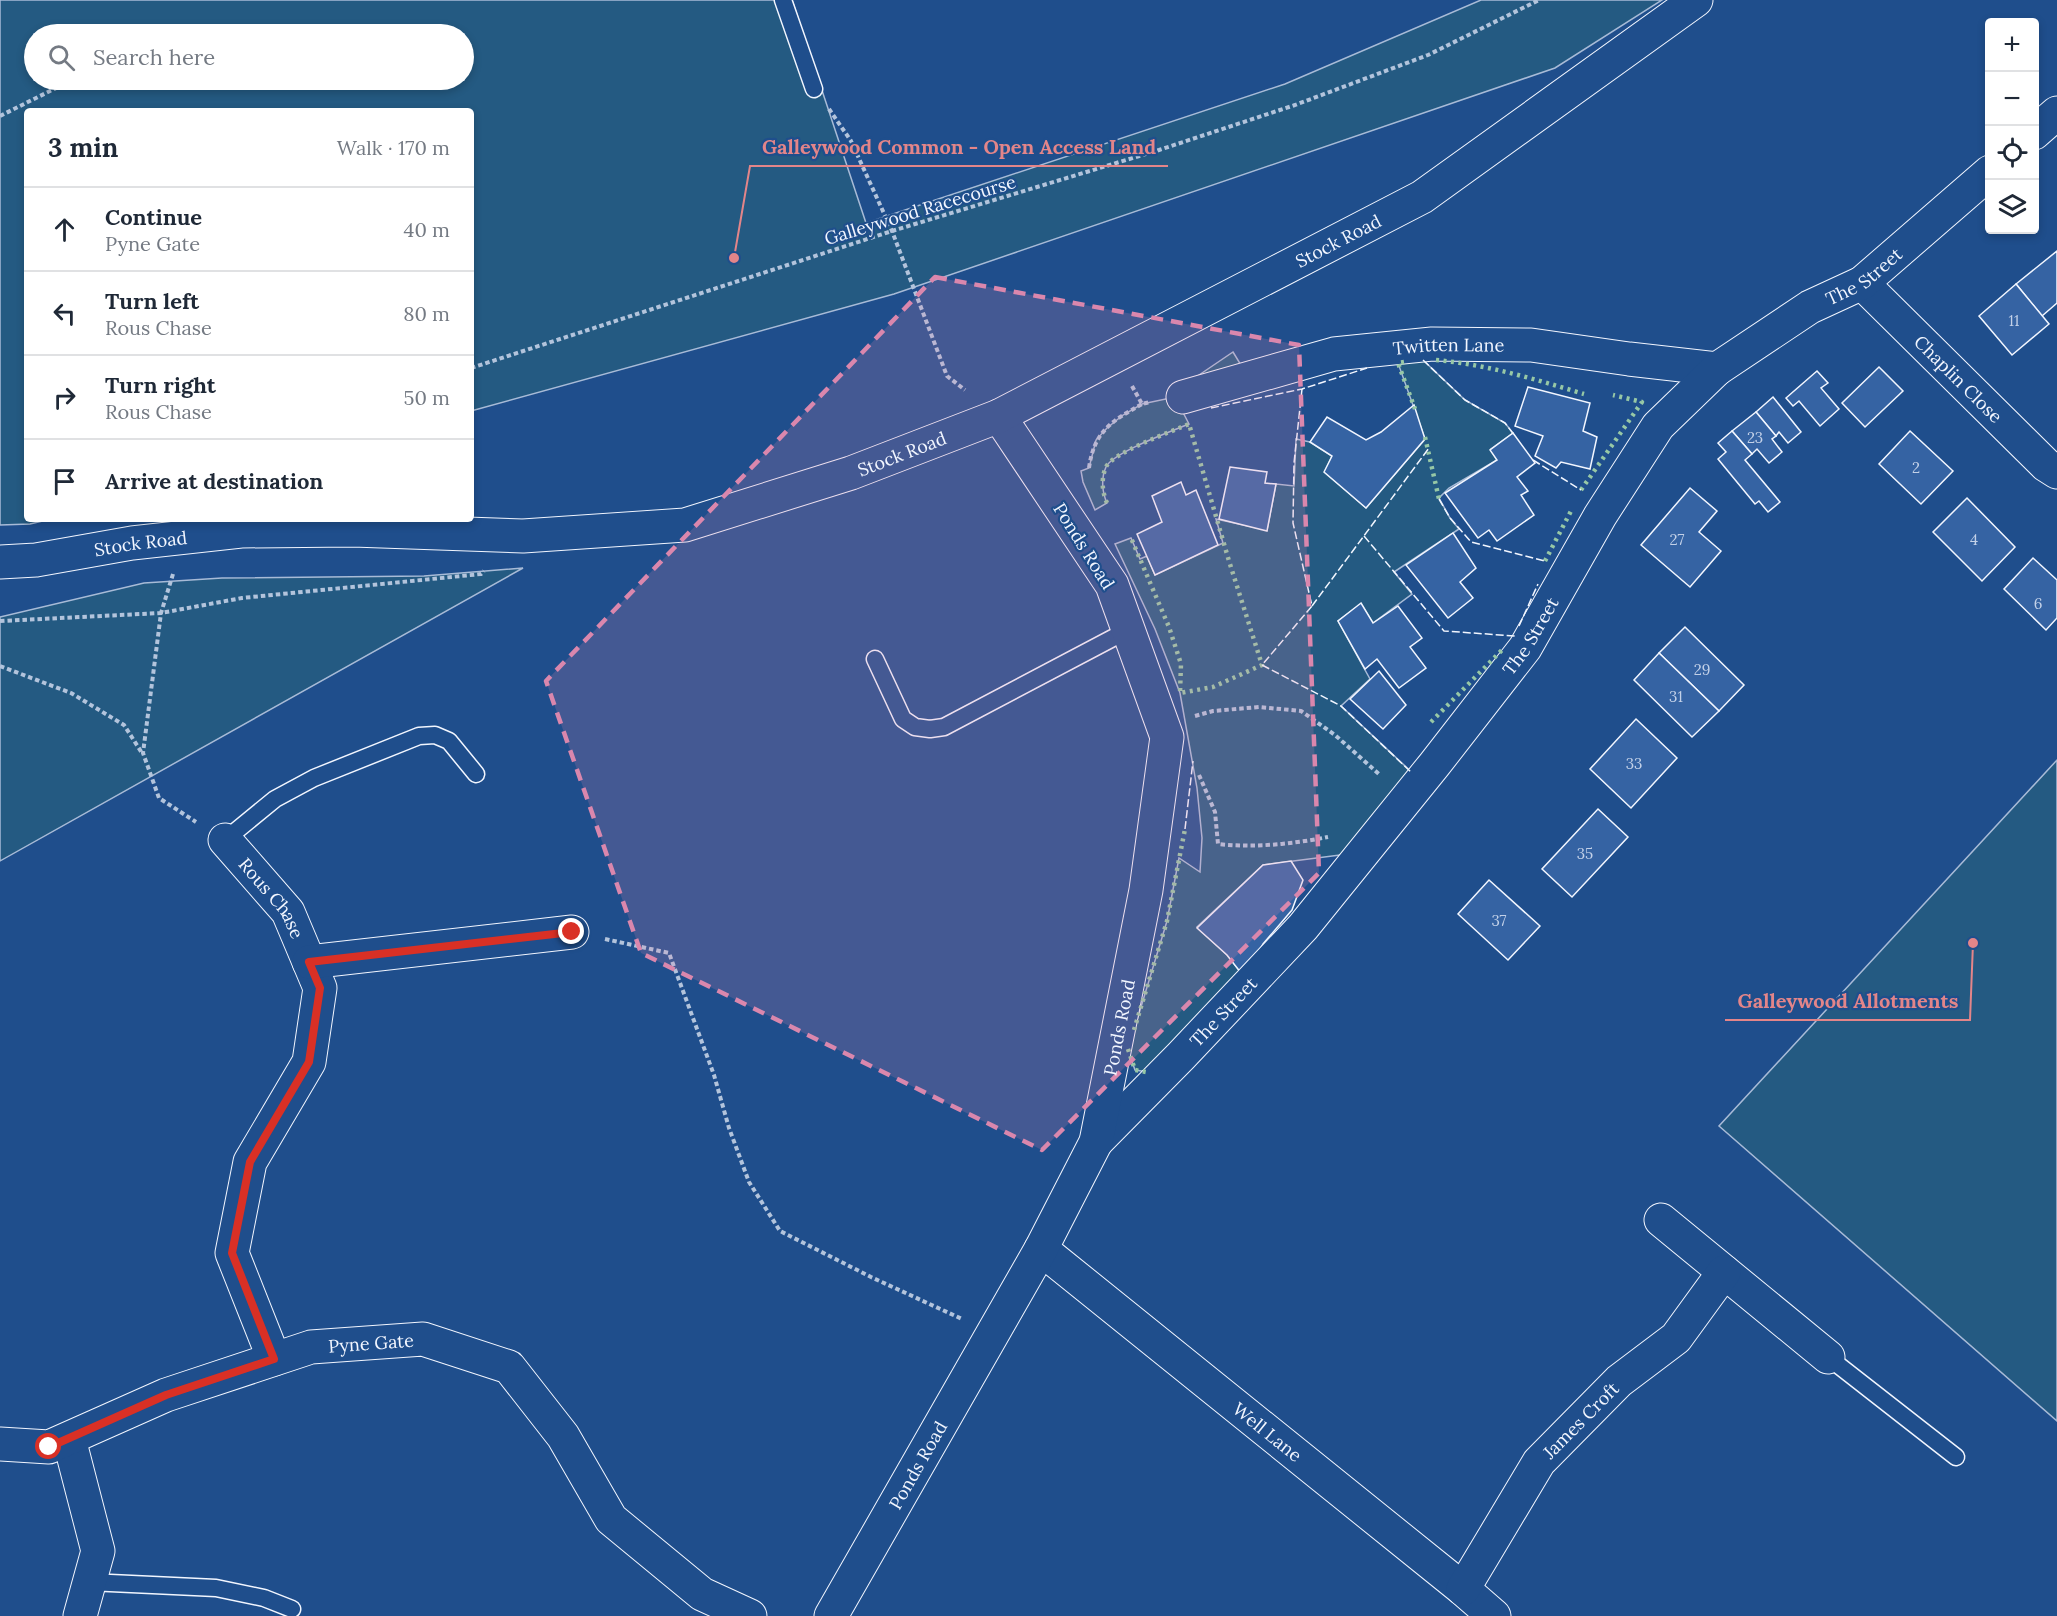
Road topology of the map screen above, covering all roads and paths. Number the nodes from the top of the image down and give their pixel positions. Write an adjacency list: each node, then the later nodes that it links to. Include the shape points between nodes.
1 (783, 0): 4 (lane)
2 (1539, 0): 10 (path, Galleywood Racecourse, via 1428,55 1295,105)
3 (1696, 0): 12 (street, Stock Road, via 1422,197)
4 (814, 89): 10 (path, via 851,141)
5 (52, 90): 7 (path)
6 (2057, 113): 8 (street)
7 (0, 116)
8 (2039, 129)
9 (1985, 176): 11 (street, The Street)
10 (892, 231): 13 (path, Galleywood Racecourse); 17 (path, via 947,376)
11 (1862, 284): 14 (street, The Street, via 1810,307); 19 (street, Chaplin Close)
12 (1115, 357): 16 (path); 17 (street, Stock Road)
13 (474, 367)
14 (1717, 369): 15 (street, Twitten Lane, via 1532,345 1432,344 1334,354); 32 (street, The Street, via 1658,426 1600,516 1525,648)
15 (1183, 397): 16 (path)
16 (1142, 404): 18 (path, via 1123,415 1096,440)
17 (999, 416): 20 (street, Stock Road, via 851,473 685,525); 25 (street, Ponds Road, via 1112,585)
18 (1089, 468)
19 (2057, 472)
20 (523, 536): 21 (street, Stock Road, via 353,530 241,531); 23 (path, via 481,574 242,598)
21 (188, 537): 22 (street, Stock Road); 23 (path)
22 (0, 562)
23 (161, 613): 24 (path); 29 (path)
24 (0, 621)
25 (1128, 630): 26 (lane, via 944,727 930,729 915,727 903,719); 30 (street, Ponds Road, via 1167,737)
26 (875, 659)
27 (0, 666): 29 (path, via 71,693 124,725)
28 (1192, 717): 32 (path, via 1259,707 1301,711)
29 (142, 753): 34 (path, via 159,798)
30 (1163, 765): 33 (path, via 1193,761 1215,812 1218,844 1243,847); 37 (street, Ponds Road, via 1146,890)
31 (476, 774): 34 (lane, via 449,741 435,735 420,736 314,778 275,799)
32 (1408, 797): 37 (street, The Street, via 1302,927)
33 (1332, 836)
34 (225, 840): 36 (street, Rous Chase, via 288,912)
35 (572, 932): 36 (street, Rous Chase); 41 (path, via 669,953 749,1182 780,1231)
36 (309, 962): 43 (street, Rous Chase, via 320,988 309,1062 250,1162 232,1253)
37 (1096, 1142): 39 (street, Ponds Road)
38 (1661, 1220): 40 (street)
39 (1041, 1249): 41 (street, Ponds Road); 48 (street, Well Lane)
40 (1724, 1272): 42 (street); 48 (street, James Croft, via 1676,1338 1619,1381 1539,1462)
41 (993, 1334): 52 (street, Ponds Road)
42 (1828, 1357): 46 (lane)
43 (274, 1359): 44 (street, Pyne Gate, via 166,1395); 51 (street, Pyne Gate, via 311,1347 423,1339 509,1368 563,1436 611,1519 702,1594)
44 (69, 1439): 45 (street, Pyne Gate, via 49,1447); 47 (street, via 98,1551)
45 (0, 1444)
46 (1956, 1457)
47 (89, 1582): 49 (lane, via 216,1588 264,1598); 50 (street)
48 (1463, 1589): 53 (street, Well Lane)
49 (292, 1609)
50 (80, 1616)
51 (750, 1616)
52 (831, 1616)
53 (1494, 1616)

